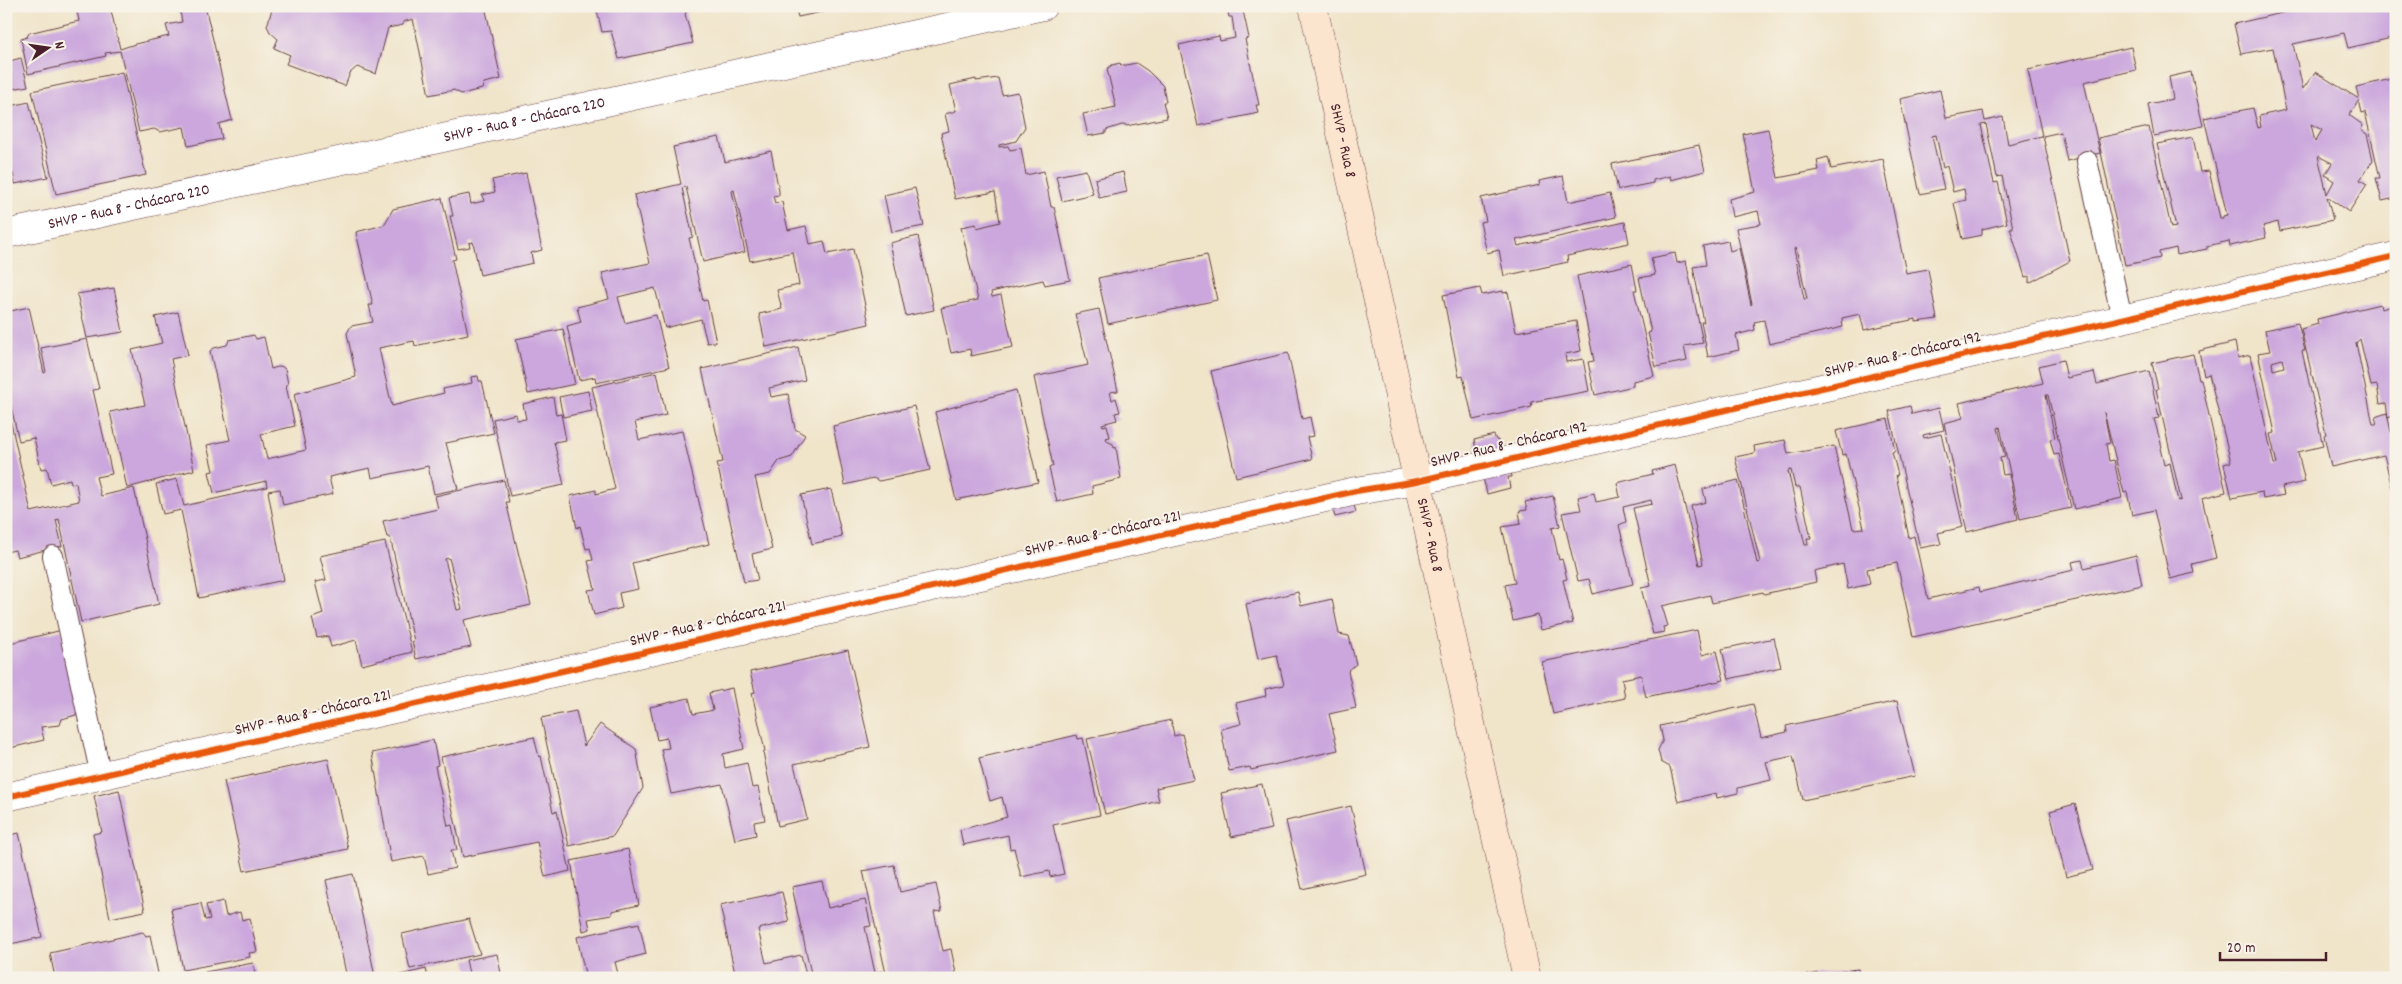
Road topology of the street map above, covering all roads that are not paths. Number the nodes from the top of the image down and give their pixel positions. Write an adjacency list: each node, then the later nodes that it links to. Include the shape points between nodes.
1 (1043, 6): 4 (street, SHVP - Rua 8 - Chácara 220)
2 (1313, 6): 7 (street, SHVP - Rua 8)
3 (2087, 161): 6 (lane)
4 (6, 234)
5 (2396, 256): 6 (street, SHVP - Rua 8 - Chácara 192)
6 (2122, 318): 7 (street, SHVP - Rua 8 - Chácara 192)
7 (1417, 480): 9 (street, SHVP - Rua 8 - Chácara 221, via 1356,490); 11 (street, SHVP - Rua 8)
8 (53, 556): 9 (lane)
9 (101, 776): 10 (street, SHVP - Rua 8 - Chácara 221)
10 (6, 797)
11 (1527, 978)

